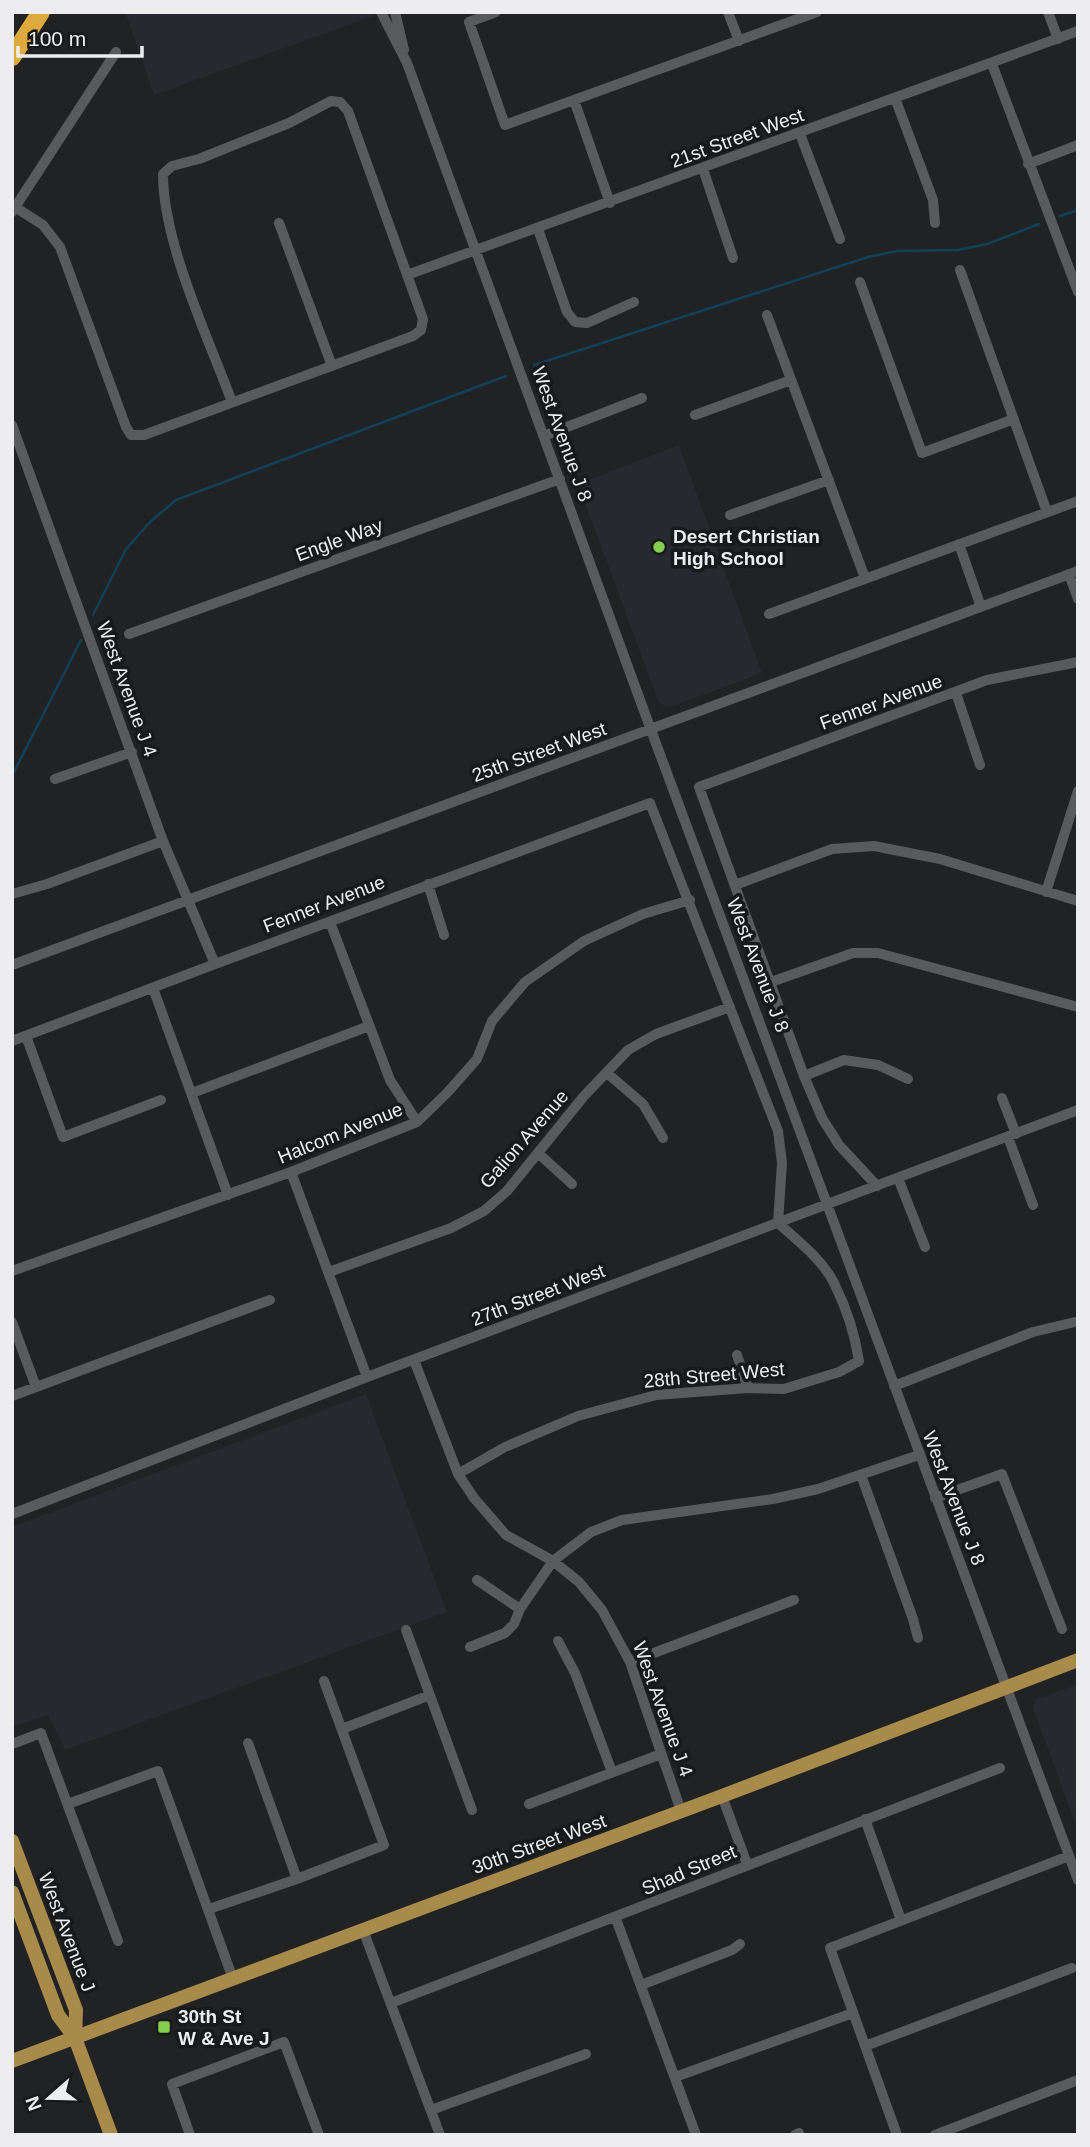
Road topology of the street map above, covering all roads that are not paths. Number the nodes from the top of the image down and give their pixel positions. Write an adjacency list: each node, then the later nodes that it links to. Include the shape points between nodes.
1 (41, 12): 12 (highway)
2 (381, 12): 13 (street, West Avenue J 8)
3 (395, 12): 13 (street, West Avenue J 8)
4 (495, 12): 16 (street, via 469,22 505,125)
5 (728, 12): 10 (street)
6 (817, 12): 10 (street)
7 (1048, 12): 9 (street)
8 (1078, 32): 9 (street, 21st Street West)
9 (1058, 39): 14 (street, 21st Street West)
10 (738, 41): 16 (street)
11 (116, 52): 22 (street)
12 (12, 57)
13 (407, 63): 27 (street, West Avenue J 8)
14 (992, 64): 15 (street, 21st Street West); 19 (street)
15 (895, 98): 17 (street, 21st Street West); 24 (street, via 933,200)
16 (574, 100): 21 (street)
17 (800, 134): 20 (street, 21st Street West); 26 (street)
18 (1078, 145): 19 (street)
19 (1028, 164): 31 (street)
20 (703, 169): 21 (street, 21st Street West); 28 (street)
21 (611, 203): 25 (street, 21st Street West)
22 (14, 209): 39 (street, via 43,225 60,247 131,435 144,435)
23 (279, 223): 36 (street)
24 (935, 223)
25 (538, 229): 27 (street, 21st Street West); 34 (street, via 567,312 575,322 587,323)
26 (839, 239)
27 (475, 251): 30 (street, 21st Street West); 43 (street, West Avenue J 8)
28 (733, 258)
29 (960, 270): 41 (street)
30 (407, 275): 36 (street, via 423,319 421,330); 39 (street, via 348,111 340,102 331,101 289,123 172,166 163,174 163,187 177,254)
31 (1075, 278): 33 (street)
32 (860, 282): 41 (street, via 922,453)
33 (1078, 292)
34 (634, 302)
35 (767, 315): 37 (street)
36 (332, 366): 39 (street)
37 (791, 380): 40 (street); 45 (street)
38 (642, 398): 43 (street)
39 (232, 402)
40 (695, 415)
41 (1014, 419): 47 (street)
42 (12, 425): 59 (street, West Avenue J 4)
43 (544, 436): 44 (street, West Avenue J 8)
44 (560, 479): 55 (street, Engle Way); 58 (street, West Avenue J 8)
45 (829, 480): 48 (street); 51 (street)
46 (1078, 501): 47 (street)
47 (1047, 512): 49 (street)
48 (730, 515)
49 (959, 544): 51 (street); 53 (street)
50 (1074, 573): 52 (street); 53 (street, 25th Street West)
51 (865, 579): 54 (street)
52 (1078, 599)
53 (981, 607): 58 (street, 25th Street West)
54 (769, 614)
55 (130, 634)
56 (1078, 662): 57 (street, Fenner Avenue, via 987,680)
57 (956, 693): 60 (street); 65 (street, Fenner Avenue, via 699,787)
58 (651, 730): 68 (street, 25th Street West); 98 (street, West Avenue J 8)
59 (132, 752): 61 (street); 63 (street, West Avenue J 4)
60 (979, 765)
61 (55, 779)
62 (1078, 791): 66 (street)
63 (163, 841): 67 (street); 68 (street, West Avenue J 4)
64 (428, 884): 69 (street, Fenner Avenue, via 650,803); 71 (street, Fenner Avenue); 72 (street)
65 (735, 885): 66 (street, via 832,849 874,846 940,859); 75 (street)
66 (1046, 892): 70 (street)
67 (12, 894)
68 (188, 898): 73 (street, West Avenue J 4); 74 (street, 25th Street West)
69 (690, 900): 77 (street); 89 (street, Halcom Avenue, via 643,914 584,941 525,982 492,1021 477,1059)
70 (1078, 901)
71 (330, 922): 73 (street, Fenner Avenue); 79 (street)
72 (444, 935)
73 (215, 964): 76 (street, Fenner Avenue)
74 (12, 965)
75 (771, 982): 78 (street, via 853,953 878,953); 83 (street)
76 (153, 988): 80 (street, Fenner Avenue); 85 (street)
77 (730, 1007): 82 (street, Galion Avenue, via 656,1034 628,1051); 100 (street, via 778,1131 782,1163)
78 (1078, 1007)
79 (369, 1026): 85 (street); 89 (street, via 390,1080)
80 (26, 1037): 81 (street, Fenner Avenue); 87 (street, via 64,1137)
81 (12, 1041)
82 (607, 1073): 91 (street, via 643,1104); 92 (street, Galion Avenue)
83 (804, 1076): 84 (street, via 844,1060 878,1065); 96 (street, via 839,1146)
84 (908, 1079)
85 (192, 1093): 97 (street)
86 (1002, 1098): 90 (street)
87 (161, 1100)
88 (1078, 1110): 90 (street, 27th Street West)
89 (417, 1122): 93 (street, Halcom Avenue)
90 (1012, 1136): 94 (street, 27th Street West); 99 (street)
91 (663, 1138)
92 (538, 1154): 95 (street); 103 (street, Galion Avenue, via 484,1210 451,1228)
93 (291, 1172): 97 (street, Halcom Avenue); 103 (street)
94 (898, 1178): 96 (street, 27th Street West); 101 (street)
95 (572, 1184)
96 (877, 1186): 98 (street, 27th Street West)
97 (228, 1195): 102 (street, Halcom Avenue)
98 (829, 1205): 100 (street, 27th Street West); 110 (street, West Avenue J 8)
99 (1033, 1205)
100 (778, 1223): 108 (street, 27th Street West); 112 (street, 28th Street West, via 834,1282 859,1361 784,1389)
101 (925, 1247)
102 (12, 1271)
103 (329, 1272): 109 (street)
104 (270, 1300): 111 (street)
105 (12, 1322): 111 (street)
106 (1075, 1322): 110 (street, via 1033,1332)
107 (737, 1354): 112 (street)
108 (414, 1360): 109 (street, 27th Street West); 115 (street, West Avenue J 4)
109 (367, 1377): 118 (street, 27th Street West)
110 (894, 1386): 114 (street, West Avenue J 8)
111 (36, 1387): 113 (street)
112 (748, 1388): 115 (street, 28th Street West, via 656,1395 578,1416 505,1447)
113 (12, 1396)
114 (919, 1455): 116 (street); 117 (street, West Avenue J 8)
115 (458, 1474): 119 (street, West Avenue J 4, via 506,1535)
116 (861, 1475): 119 (street, via 773,1499 622,1520 591,1532); 125 (street)
117 (935, 1499): 123 (street, via 1002,1474); 131 (street, West Avenue J 8)
118 (12, 1514)
119 (553, 1562): 122 (street); 129 (street, West Avenue J 4, via 579,1582 602,1610)
120 (477, 1580): 122 (street)
121 (794, 1600): 129 (street)
122 (520, 1609): 127 (street, via 505,1633)
123 (1062, 1629)
124 (406, 1630): 132 (street)
125 (918, 1639)
126 (558, 1641): 138 (street, via 575,1673)
127 (470, 1647)
128 (1078, 1660): 131 (main road, 30th Street West)
129 (630, 1662): 136 (street, West Avenue J 4)
130 (324, 1681): 133 (street)
131 (1006, 1686): 139 (main road, 30th Street West); 146 (street, West Avenue J 8)
132 (430, 1695): 133 (street); 142 (street)
133 (342, 1729): 148 (street, via 384,1845)
134 (248, 1743): 148 (street)
135 (12, 1744): 140 (street, via 41,1732)
136 (661, 1754): 138 (street); 143 (street, West Avenue J 4)
137 (1000, 1768): 144 (street, Shad Street)
138 (612, 1772): 141 (street)
139 (722, 1796): 143 (main road, 30th Street West); 147 (street)
140 (68, 1804): 151 (street, via 158,1772); 155 (street)
141 (528, 1804)
142 (472, 1810)
143 (681, 1811): 154 (main road, 30th Street West)
144 (865, 1819): 147 (street, Shad Street); 153 (street)
145 (12, 1841): 162 (main road, West Avenue J, via 76,2010)
146 (1069, 1856): 149 (street, West Avenue J 8); 153 (street)
147 (747, 1864): 152 (street, Shad Street)
148 (297, 1879): 151 (street)
149 (1078, 1880)
150 (12, 1892): 162 (main road, West Avenue J, via 58,2015)
151 (209, 1909): 158 (street)
152 (616, 1919): 159 (street); 160 (street, Shad Street)
153 (901, 1920): 161 (street, via 830,1948)
154 (363, 1930): 158 (main road, 30th Street West); 160 (street)
155 (118, 1941)
156 (740, 1944): 159 (street)
157 (1072, 1968): 163 (street)
158 (233, 1979): 162 (main road, 30th Street West)
159 (641, 1985): 166 (street)
160 (391, 2003): 168 (street)
161 (853, 2013): 163 (street); 166 (street)
162 (75, 2038): 165 (main road, 30th Street West); 169 (main road, West Avenue J)
163 (865, 2046): 174 (street)
164 (586, 2054): 168 (street)
165 (12, 2061)
166 (675, 2077): 173 (street)
167 (1078, 2080): 175 (street)
168 (431, 2110): 172 (street)
169 (111, 2135)
170 (190, 2135): 171 (street, via 172,2084 284,2042)
171 (319, 2135)
172 (440, 2135)
173 (696, 2135)
174 (897, 2135)
175 (935, 2135)

